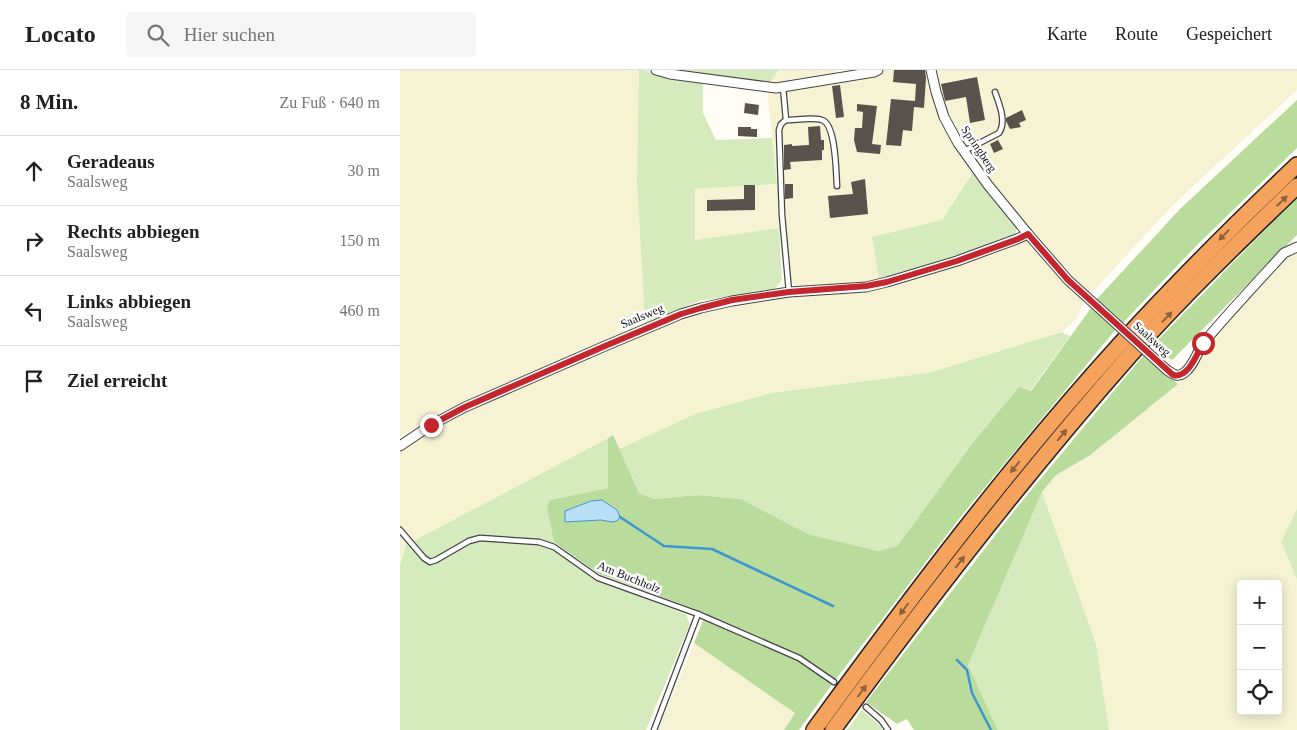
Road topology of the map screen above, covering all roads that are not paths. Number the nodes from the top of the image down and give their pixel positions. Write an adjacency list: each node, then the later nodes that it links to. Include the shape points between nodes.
1 (656, 70): 4 (street)
2 (878, 70): 4 (street)
3 (931, 70): 7 (street, Springberg, via 944,117)
4 (783, 88): 6 (lane)
5 (995, 92): 7 (lane, via 1002,112 1001,130)
6 (786, 120): 9 (lane, via 825,121 832,138); 13 (lane, via 779,130)
7 (964, 151): 11 (street, Springberg)
8 (1297, 165): 20 (highway, one-way to 20, via 1128,335 1059,414 940,562)
9 (837, 186)
10 (1297, 186): 21 (highway, one-way to 10, via 1071,424 1140,345)
11 (1027, 233): 12 (street, Saalsweg, bridge, via 1068,280 1177,376 1188,369 1203,343 1284,253); 13 (street, Saalsweg, via 957,261 887,282)
12 (1297, 247)
13 (789, 292): 14 (street, Saalsweg, via 732,300 681,314 465,407)
14 (400, 446)
15 (400, 530): 16 (lane, Am Buchholz, via 430,562 480,538 554,546 598,578)
16 (698, 614): 17 (lane, Am Buchholz, via 799,658); 19 (lane)
17 (834, 682)
18 (866, 707): 22 (lane)
19 (654, 730)
20 (814, 730)
21 (833, 730)
22 (888, 730)

